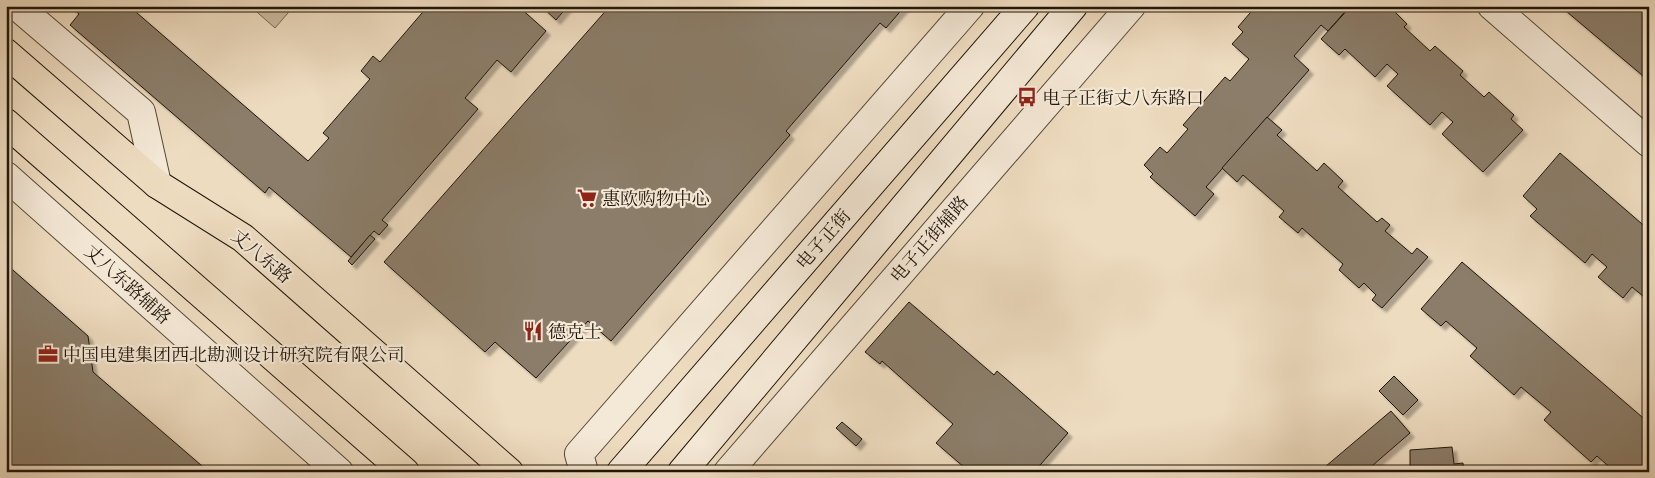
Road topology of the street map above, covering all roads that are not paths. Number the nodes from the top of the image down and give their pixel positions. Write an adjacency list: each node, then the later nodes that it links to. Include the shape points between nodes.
1 (18, 6): 11 (street, via 141,112)
2 (970, 6): 15 (street, via 579,454)
3 (1025, 6): 16 (street, 电子正街)
4 (1073, 6): 17 (street)
5 (1131, 6): 18 (street, 电子正街辅路)
6 (1492, 6): 9 (street)
7 (6, 53): 11 (main road, 丈八东路)
8 (6, 123): 13 (main road)
9 (1649, 143)
10 (6, 176): 12 (street, 丈八东路辅路)
11 (158, 184): 14 (main road, 丈八东路, via 243,238)
12 (339, 472)
13 (405, 472)
14 (509, 472)
15 (584, 472)
16 (621, 472)
17 (682, 472)
18 (728, 472)

